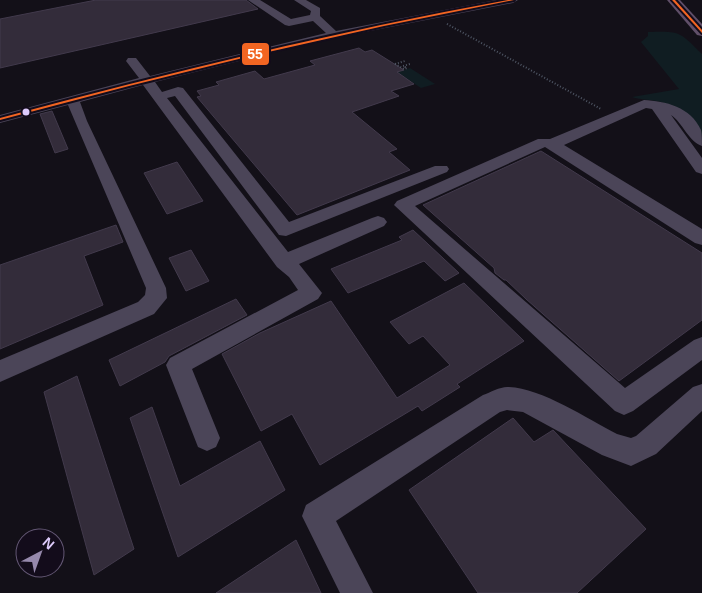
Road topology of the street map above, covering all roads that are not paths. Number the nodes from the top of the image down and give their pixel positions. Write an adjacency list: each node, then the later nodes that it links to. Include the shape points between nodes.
1 (253, 0): 8 (street, via 289,23)
2 (299, 0): 8 (street, via 316,10)
3 (513, 0): 6 (street)
4 (689, 0): 7 (main road)
5 (673, 1): 11 (main road)
6 (492, 2): 9 (street)
7 (702, 13)
8 (314, 17): 12 (street)
9 (408, 19): 10 (street); 12 (street)
10 (421, 27)
11 (702, 32)
12 (334, 35): 14 (street)
13 (132, 61): 14 (street)
14 (146, 81): 15 (street); 16 (street)
15 (158, 97): 21 (street, via 178,91 286,230); 25 (street)
16 (73, 101): 18 (street); 27 (street, via 156,288 156,298 146,308)
17 (656, 104): 19 (street, via 682,115); 20 (street, via 644,104); 22 (street)
18 (0, 119)
19 (702, 141)
20 (552, 144): 24 (street); 26 (street, via 543,142 403,205 624,403)
21 (441, 169)
22 (702, 169)
23 (378, 222): 25 (street)
24 (702, 238)
25 (284, 262): 29 (street, via 311,293 178,365)
26 (702, 347)
27 (0, 371)
28 (702, 395): 30 (street, via 646,446 630,452 612,446 526,401 507,398 492,403 317,516)
29 (207, 438)
30 (357, 593)

